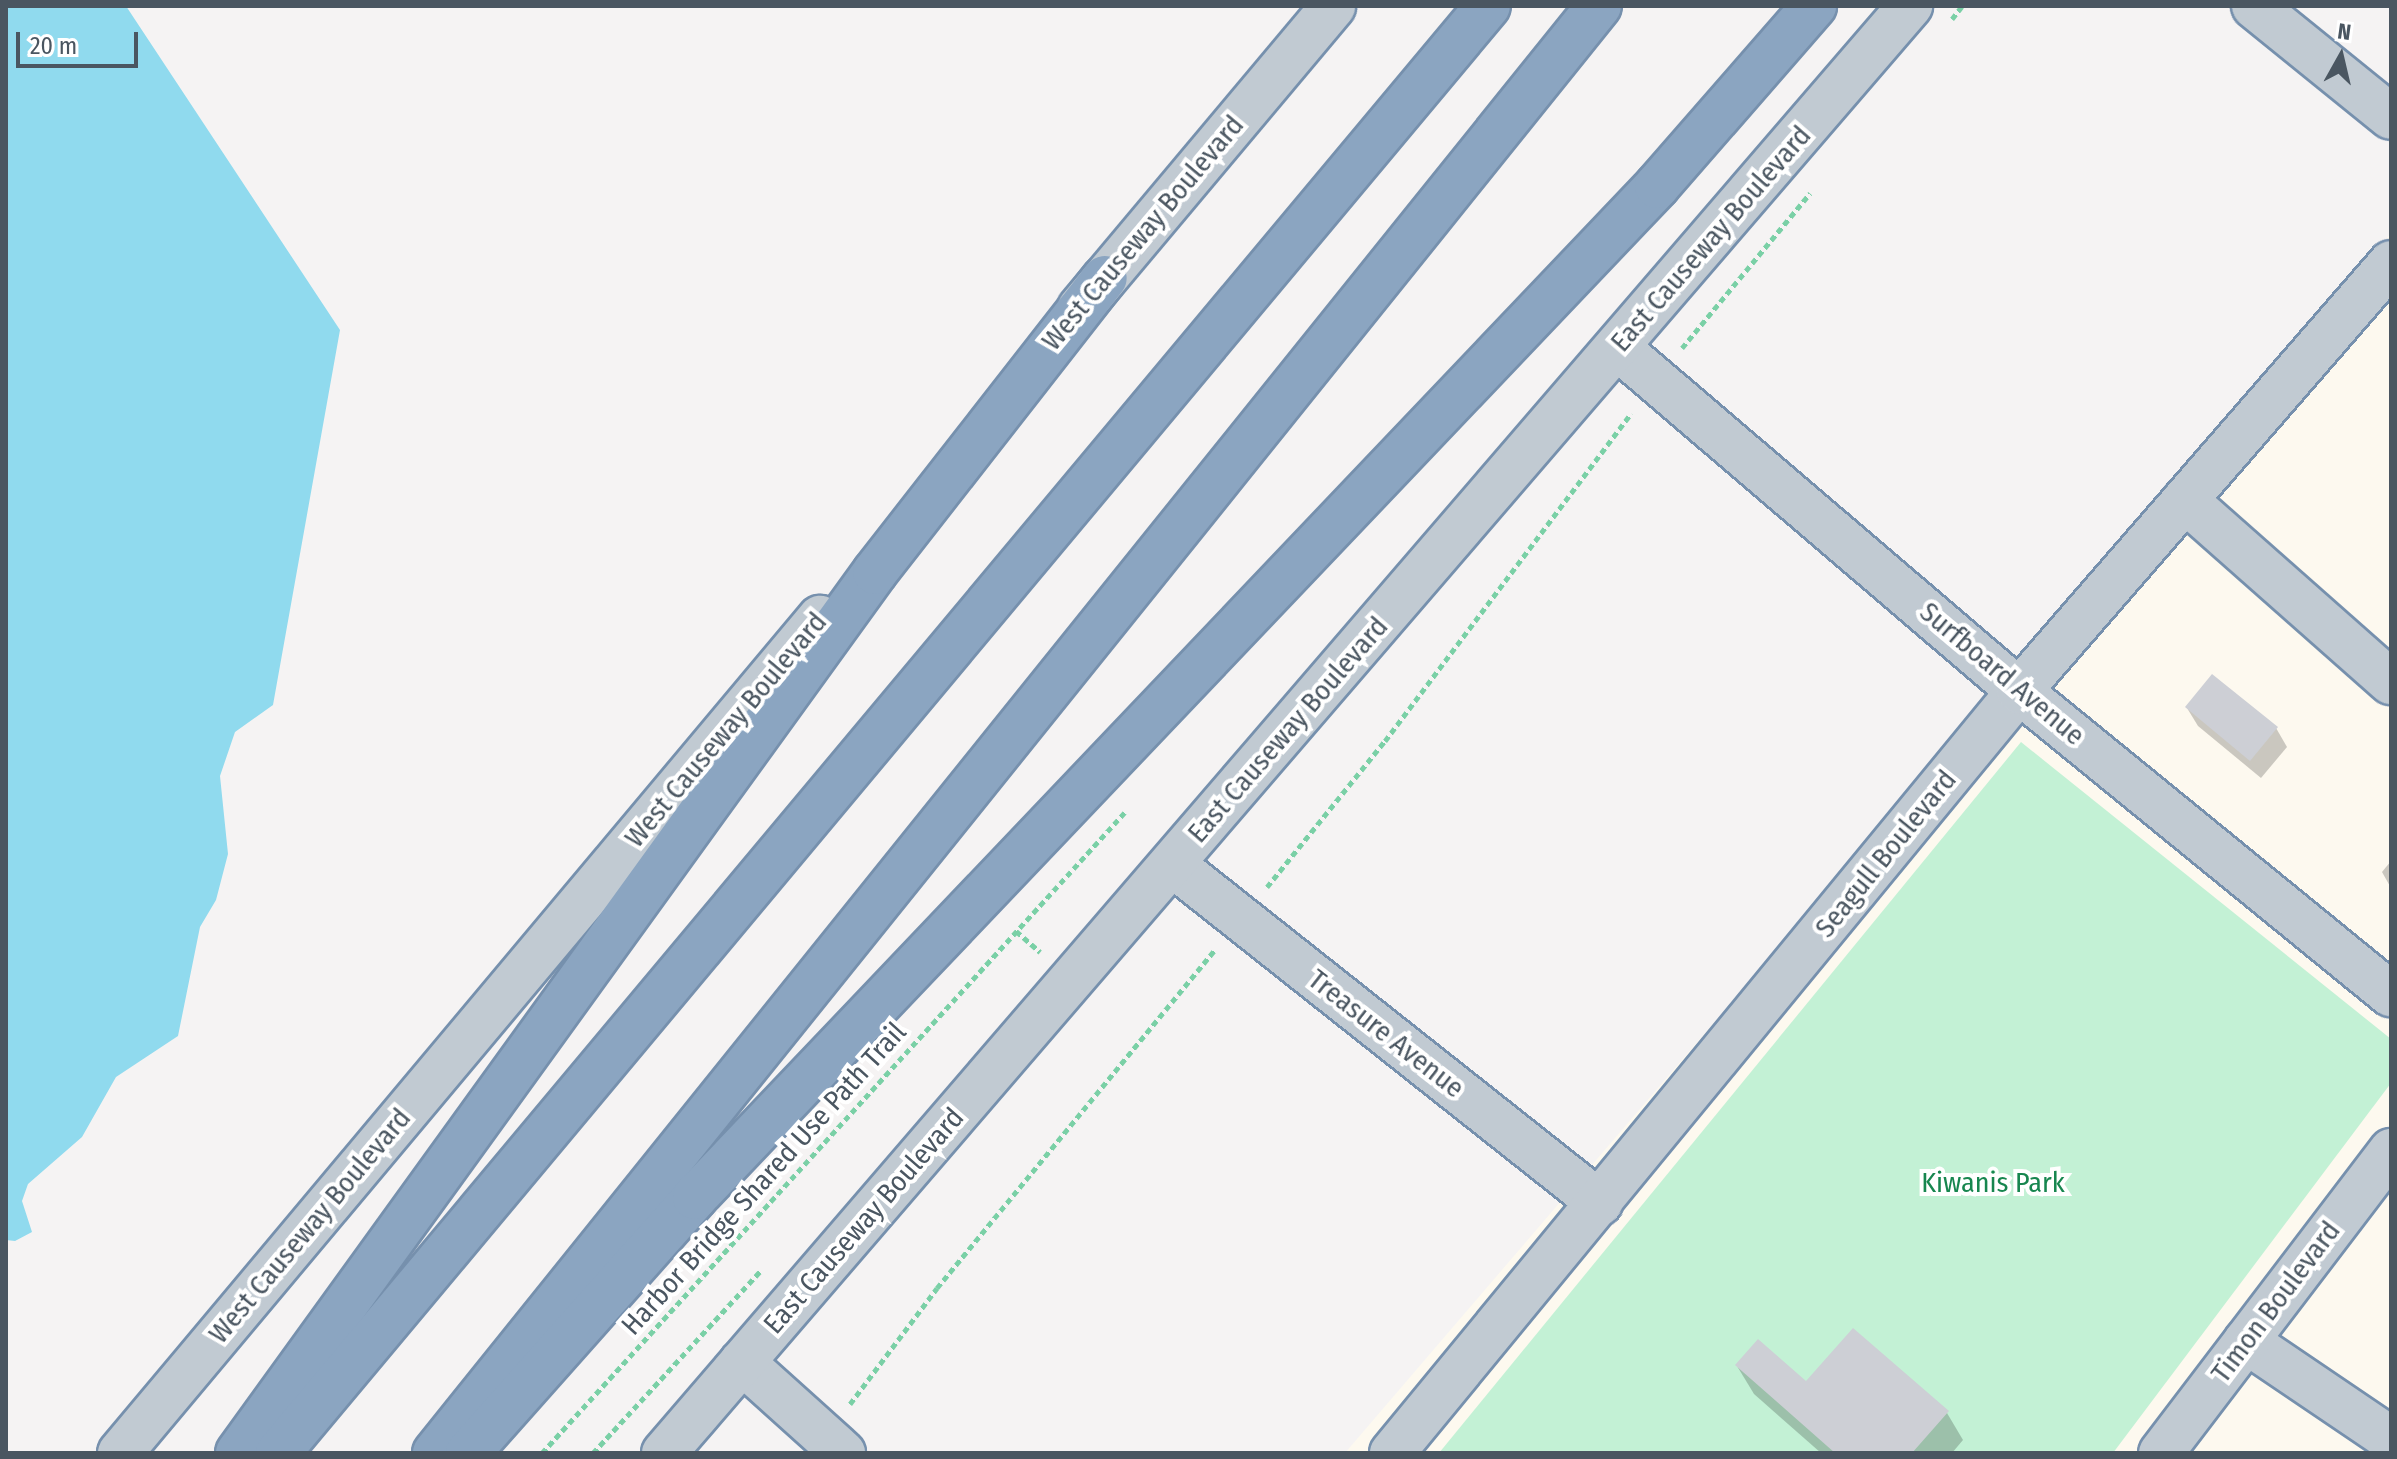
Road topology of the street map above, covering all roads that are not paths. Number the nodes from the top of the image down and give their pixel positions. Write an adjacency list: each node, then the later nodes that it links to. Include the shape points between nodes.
1 (1333, 6): 9 (street, West Causeway Boulevard)
2 (1488, 6): 24 (highway)
3 (1599, 6): 25 (highway)
4 (1814, 6): 26 (highway, via 1657,186 706,1185)
5 (1910, 6): 10 (street, East Causeway Boulevard)
6 (2254, 6): 7 (street)
7 (2391, 117)
8 (2391, 263): 11 (street, Seagull Boulevard)
9 (1105, 278): 22 (street, West Causeway Boulevard); 23 (highway, via 866,584)
10 (1618, 348): 13 (street, Surfboard Avenue); 14 (street, East Causeway Boulevard)
11 (2185, 500): 12 (street); 13 (street, Seagull Boulevard)
12 (2391, 682)
13 (2019, 691): 15 (street, Surfboard Avenue); 17 (street, Seagull Boulevard)
14 (1172, 864): 17 (street, Treasure Avenue); 19 (street, East Causeway Boulevard)
15 (2391, 994)
16 (2391, 1151): 18 (street, Timon Boulevard)
17 (1600, 1203): 28 (street, Seagull Boulevard)
18 (2246, 1341): 20 (street); 29 (street, Timon Boulevard)
19 (742, 1362): 21 (street); 27 (street, East Causeway Boulevard)
20 (2391, 1439)
21 (834, 1445)
22 (120, 1453)
23 (238, 1453)
24 (278, 1453)
25 (435, 1453)
26 (468, 1453)
27 (664, 1453)
28 (1392, 1453)
29 (2161, 1453)

